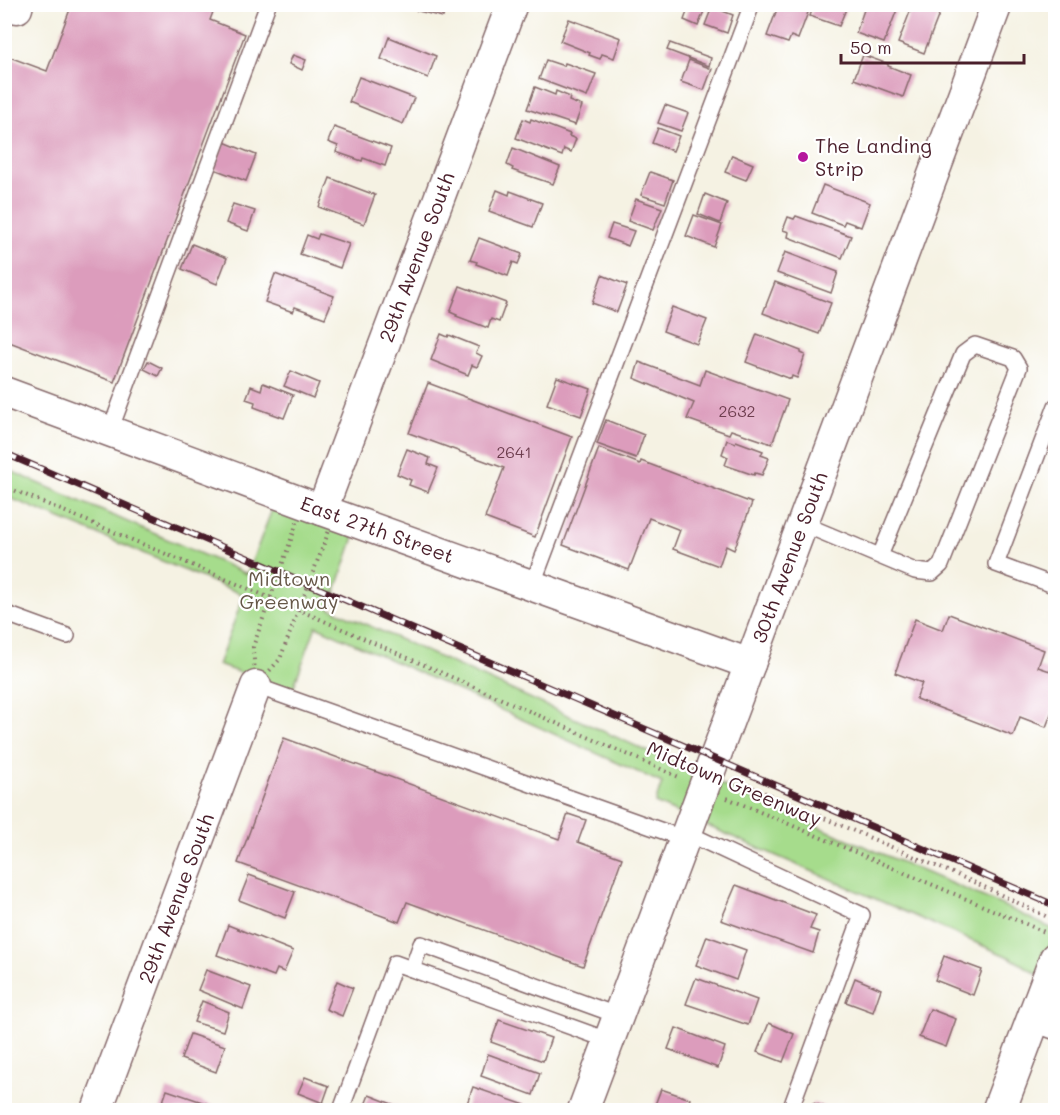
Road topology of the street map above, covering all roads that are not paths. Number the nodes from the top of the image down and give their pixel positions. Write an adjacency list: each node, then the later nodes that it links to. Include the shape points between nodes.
1 (268, 4): 7 (lane)
2 (512, 4): 8 (street, 29th Avenue South)
3 (752, 4): 11 (lane)
4 (997, 4): 9 (street, 30th Avenue South)
5 (4, 392): 7 (street, East 27th Street)
6 (1056, 406): 12 (lane, via 996,564)
7 (110, 431): 8 (street, East 27th Street)
8 (322, 510): 11 (street, East 27th Street)
9 (803, 524): 10 (lane); 15 (street, 30th Avenue South)
10 (880, 556): 10 (lane, via 915,571 932,573 941,565 1019,368 1013,358 975,345 963,354)
11 (532, 586): 15 (street, East 27th Street)
12 (1056, 586)
13 (4, 613): 14 (lane)
14 (67, 636)
15 (750, 664): 17 (street, 30th Avenue South)
16 (256, 686): 17 (lane); 22 (street, 29th Avenue South)
17 (686, 836): 21 (street, 30th Avenue South); 25 (lane, via 862,915)
18 (1056, 959): 20 (street)
19 (412, 969): 21 (lane); 21 (lane, via 421,944); 23 (lane, via 395,963)
20 (1043, 1027): 26 (street)
21 (614, 1028): 24 (street, 30th Avenue South)
22 (97, 1110)
23 (341, 1110)
24 (584, 1110)
25 (790, 1110)
26 (999, 1110)

